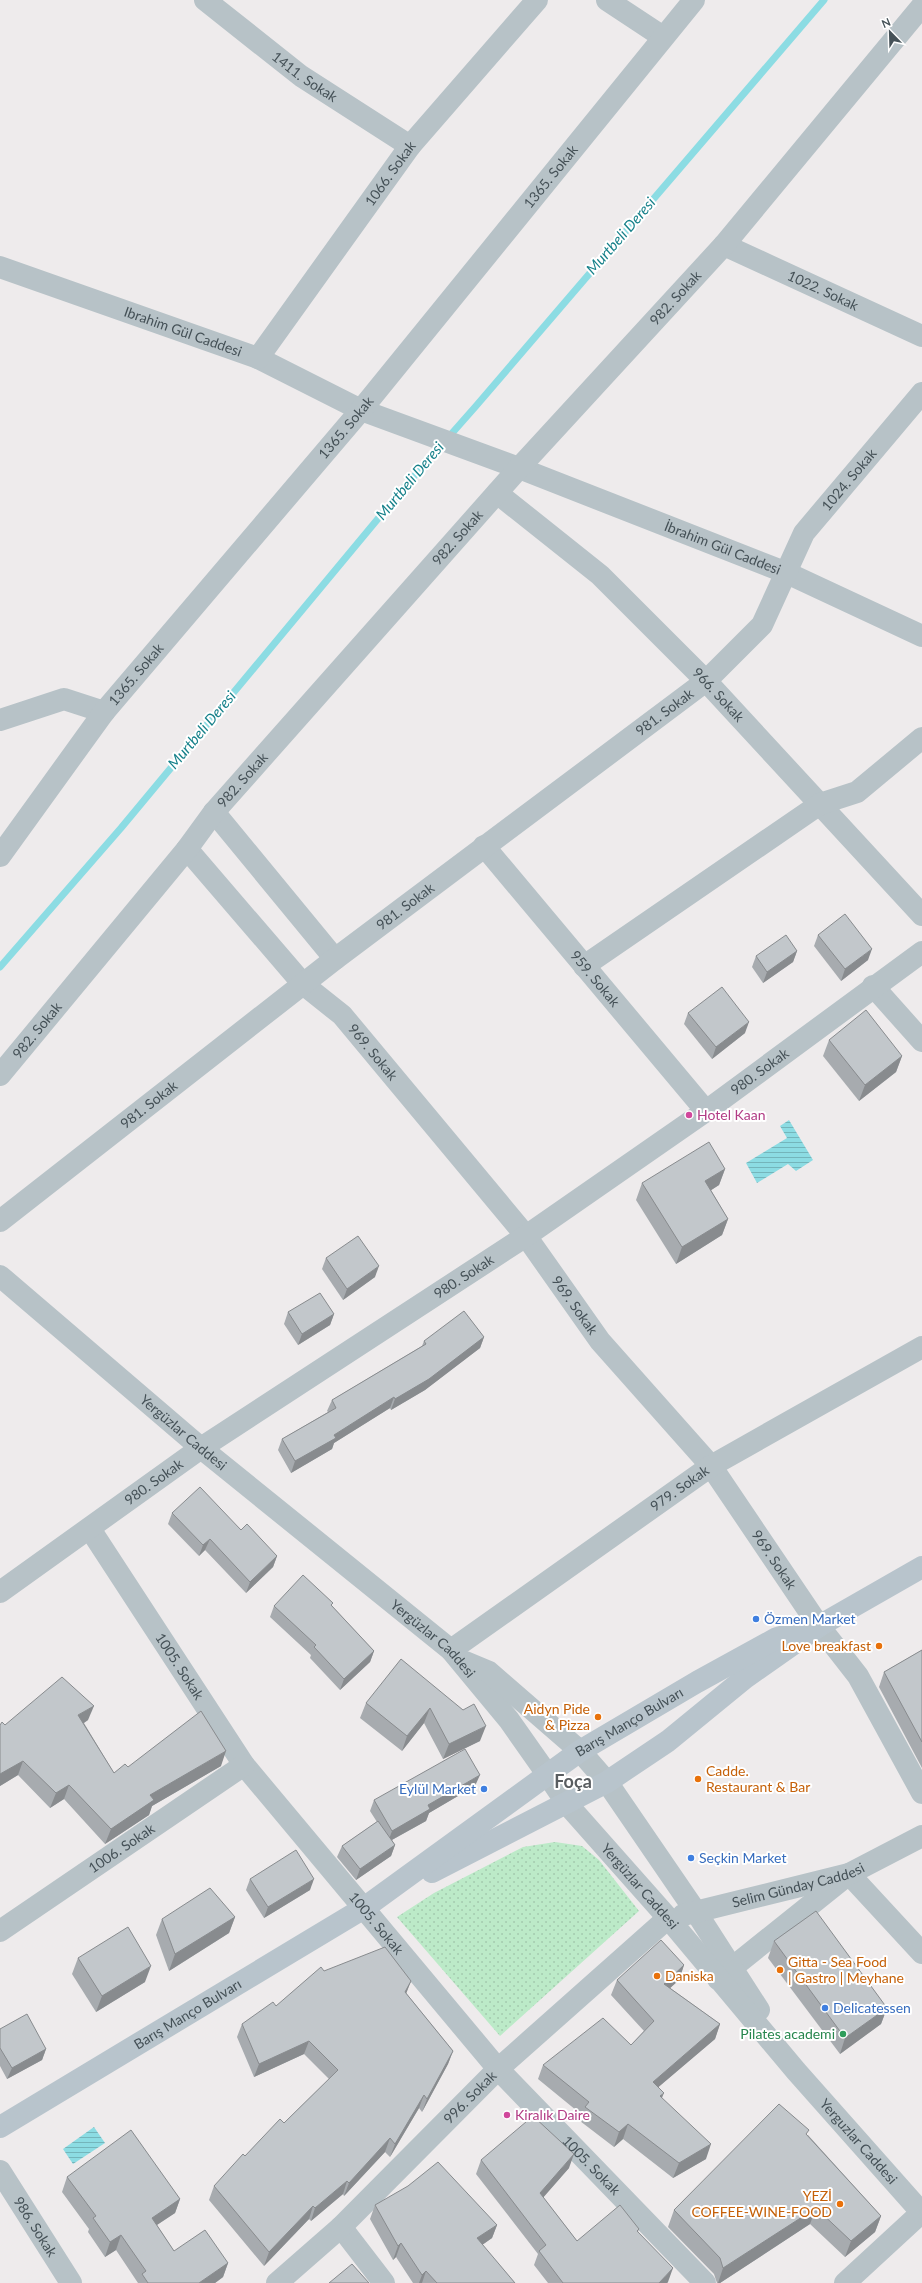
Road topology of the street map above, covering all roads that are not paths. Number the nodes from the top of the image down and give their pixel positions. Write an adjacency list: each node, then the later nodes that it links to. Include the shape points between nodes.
1 (204, 0): 7 (street, 1411. Sokak, via 301,76)
2 (537, 0): 7 (street, 1066. Sokak)
3 (607, 0): 6 (street)
4 (694, 0): 6 (street, 1365. Sokak)
5 (922, 6): 8 (street, 982. Sokak)
6 (663, 37): 13 (street, 1365. Sokak)
7 (410, 146): 11 (street, 1066. Sokak)
8 (724, 245): 10 (street, 1022. Sokak); 14 (street, 982. Sokak)
9 (0, 267): 11 (street, Ibrahim Gül Caddesi)
10 (922, 336)
11 (258, 358): 13 (street, Ibrahim Gül Caddesi)
12 (922, 393): 16 (street, 1024. Sokak, via 804,533)
13 (361, 410): 14 (street, Ibrahim Gül Caddesi); 19 (street, 1365. Sokak)
14 (519, 468): 15 (street, 982. Sokak); 16 (street, İbrahim Gül Caddesi)
15 (497, 493): 18 (street, 966. Sokak, via 600,574); 23 (street, 982. Sokak)
16 (787, 573): 17 (street, İbrahim Gül Caddesi); 18 (street, 981. Sokak, via 762,624)
17 (922, 636)
18 (706, 681): 22 (street, 966. Sokak); 24 (street, 981. Sokak)
19 (104, 712): 20 (street, via 64,699); 26 (street, 1365. Sokak)
20 (0, 720)
21 (922, 738): 22 (street, via 857,792)
22 (820, 804): 27 (street, 966. Sokak); 30 (street)
23 (214, 812): 25 (street, 982. Sokak); 29 (street)
24 (484, 846): 29 (street, 981. Sokak); 30 (street, 959. Sokak)
25 (187, 849): 31 (street, 969. Sokak); 34 (street, 982. Sokak)
26 (0, 856)
27 (922, 915)
28 (922, 952): 32 (street, 980. Sokak)
29 (335, 959): 31 (street, 981. Sokak)
30 (584, 966): 35 (street, 959. Sokak)
31 (303, 984): 36 (street, 981. Sokak); 37 (street, 969. Sokak, via 342,1015)
32 (873, 986): 33 (street); 35 (street, 980. Sokak)
33 (922, 1041)
34 (0, 1076)
35 (706, 1111): 37 (street, 980. Sokak)
36 (0, 1221)
37 (526, 1236): 40 (street, 980. Sokak); 41 (street, 969. Sokak, via 600,1341)
38 (0, 1276): 40 (street, Yergüzlar Caddesi)
39 (922, 1347): 41 (street, 979. Sokak)
40 (201, 1448): 42 (street, 980. Sokak); 46 (street, Yergüzlar Caddesi)
41 (711, 1466): 45 (street, 969. Sokak); 46 (street, 979. Sokak)
42 (90, 1529): 44 (street, 980. Sokak); 48 (street, 1005. Sokak)
43 (922, 1567): 45 (main road, Barış Manço Bulvarı)
44 (0, 1592)
45 (819, 1626): 47 (main road, Barış Manço Bulvarı, via 776,1638); 50 (main road, Barış Manço Bulvarı, via 745,1678 668,1742); 51 (street, 969. Sokak, via 858,1676)
46 (456, 1655): 47 (street, via 489,1672); 49 (street, Yergüzlar Caddesi, via 509,1720)
47 (580, 1751): 49 (main road, Barış Manço Bulvarı); 50 (street)
48 (244, 1765): 55 (street, 1005. Sokak); 58 (street, 1006. Sokak)
49 (547, 1774): 52 (street, Yergüzlar Caddesi); 55 (main road, Barış Manço Bulvarı)
50 (607, 1782): 52 (main road, Barış Manço Bulvarı); 56 (street)
51 (922, 1793)
52 (567, 1804): 55 (main road, Barış Manço Bulvarı); 57 (street, Yergüzlar Caddesi)
53 (922, 1836): 54 (street, Selim Günday Caddesi)
54 (850, 1874): 56 (street, Selim Günday Caddesi); 59 (street); 60 (street)
55 (370, 1904): 61 (street, 1005. Sokak); 63 (main road, Barış Manço Bulvarı)
56 (696, 1912): 57 (street, Selim Günday Caddesi); 60 (street)
57 (668, 1918): 60 (street, Yergüzlar Caddesi); 61 (street, 996. Sokak)
58 (0, 1931)
59 (922, 1953)
60 (726, 1974): 62 (street, Yergüzlar Caddesi)
61 (498, 2068): 66 (street, 996. Sokak); 70 (street, 1005. Sokak)
62 (796, 2071): 65 (street, Yerguzlar Caddesi)
63 (0, 2127)
64 (0, 2171): 67 (street, 986. Sokak)
65 (922, 2212): 71 (street)
66 (341, 2227): 68 (street, 996. Sokak); 69 (street)
67 (71, 2283)
68 (277, 2283)
69 (384, 2283)
70 (705, 2283)
71 (844, 2283)

